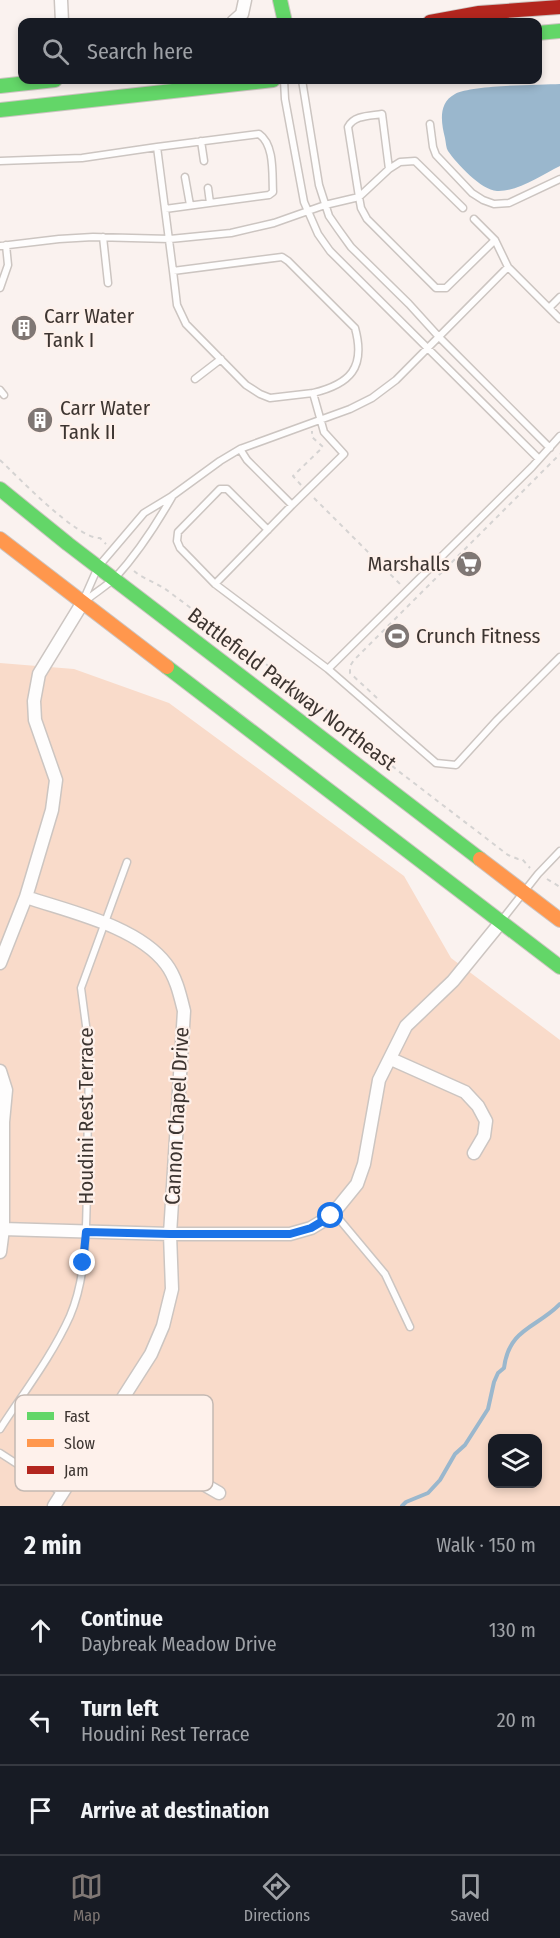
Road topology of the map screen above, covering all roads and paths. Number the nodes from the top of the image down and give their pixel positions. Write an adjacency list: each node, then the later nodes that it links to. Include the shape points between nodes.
1 (61, 0): 5 (street)
2 (245, 0): 6 (street)
3 (280, 0): 7 (main road)
4 (560, 7): 8 (main road)
5 (62, 18)
6 (238, 18)
7 (284, 18)
8 (452, 18)
9 (560, 31): 10 (main road)
10 (542, 33)
11 (18, 84): 15 (main road)
12 (237, 84): 16 (main road)
13 (284, 84): 32 (lane)
14 (303, 84): 28 (lane)
15 (0, 86)
16 (0, 110)
17 (430, 124): 24 (lane, via 436,155 483,200 509,203)
18 (201, 141): 19 (lane); 21 (lane); 27 (lane, via 259,134 267,142 271,159 273,192 269,195)
19 (157, 147): 20 (lane, via 82,158); 31 (lane)
20 (0, 161)
21 (204, 161)
22 (389, 169): 26 (lane); 26 (lane, via 381,114 351,122 348,128); 30 (lane, via 400,162 416,162)
23 (185, 177): 29 (lane)
24 (560, 179)
25 (208, 188): 27 (lane)
26 (358, 197): 28 (lane); 36 (lane, via 367,219 441,290)
27 (210, 203): 29 (lane)
28 (325, 205): 32 (lane); 45 (lane, via 351,247)
29 (190, 206): 31 (lane)
30 (463, 208)
31 (165, 209): 35 (lane)
32 (308, 211): 35 (lane, via 231,233); 46 (lane, via 330,251)
33 (474, 219): 36 (lane)
34 (103, 237): 35 (lane); 37 (lane); 40 (lane)
35 (170, 239): 39 (lane)
36 (495, 240): 38 (lane)
37 (3, 246): 41 (lane, via 8,265)
38 (508, 267): 43 (lane); 45 (lane)
39 (173, 271): 47 (lane, via 181,315); 49 (lane, via 282,257 288,261 347,318 358,341 356,363 345,380)
40 (108, 283)
41 (0, 288)
42 (560, 297): 43 (lane)
43 (549, 308): 44 (lane)
44 (560, 319)
45 (439, 337): 46 (lane); 53 (lane)
46 (427, 349): 50 (lane, via 382,391); 56 (lane)
47 (221, 359): 48 (lane); 49 (lane, via 246,385 270,398)
48 (195, 379)
49 (313, 393): 50 (lane)
50 (320, 421): 51 (lane); 59 (lane, via 324,432 344,454)
51 (310, 424): 54 (lane); 59 (path, via 312,437 323,447 293,476)
52 (560, 436): 53 (lane)
53 (550, 448): 56 (lane)
54 (240, 449): 60 (lane); 61 (lane)
55 (560, 454): 73 (path, via 354,660 350,673)
56 (539, 459): 69 (lane)
57 (0, 460): 64 (path, via 53,510 86,536 100,538)
58 (0, 489): 66 (main road, Battlefield Parkway Northeast)
59 (307, 491): 61 (lane); 69 (path)
60 (172, 496): 64 (lane, via 144,513); 65 (lane)
61 (292, 505): 62 (lane)
62 (268, 530): 68 (lane); 68 (lane, via 227,489 220,489 178,532 177,541)
63 (0, 539): 70 (main road)
64 (112, 550): 66 (lane)
65 (126, 564): 67 (lane); 76 (path, via 318,703 406,777)
66 (98, 567): 67 (main road, Battlefield Parkway Northeast); 70 (lane)
67 (113, 579): 70 (lane); 78 (main road, Battlefield Parkway Northeast)
68 (215, 584): 72 (lane)
69 (407, 592): 72 (lane)
70 (83, 602): 79 (street, via 39,674 35,720 56,780 52,810); 81 (main road)
71 (560, 657): 72 (lane, via 466,756 456,765 448,766 436,763)
72 (328, 669)
73 (383, 703)
74 (560, 851): 76 (lane)
75 (127, 862): 82 (lane, Houdini Rest Terrace)
76 (538, 874): 77 (path); 78 (lane)
77 (560, 887)
78 (525, 892): 80 (main road, Battlefield Parkway Northeast); 81 (lane)
79 (26, 897): 82 (street, Cannon Chapel Drive); 83 (street)
80 (560, 920)
81 (501, 922): 84 (main road); 85 (street, via 453,981 406,1026)
82 (104, 924): 91 (lane, Houdini Rest Terrace, via 81,988 89,1048); 92 (street, Cannon Chapel Drive, via 145,944 166,965 184,1011)
83 (0, 963)
84 (560, 967)
85 (391, 1059): 88 (street, via 465,1092 478,1106 486,1121 484,1136); 89 (street, via 379,1080 357,1184)
86 (0, 1071): 87 (street, via 6,1090)
87 (2, 1122): 90 (street)
88 (474, 1154)
89 (333, 1213): 92 (street, via 311,1228 290,1234); 94 (lane, via 386,1274)
90 (3, 1229): 91 (street); 93 (street)
91 (86, 1232): 92 (street); 95 (lane, Houdini Rest Terrace, via 70,1316)
92 (170, 1234): 96 (street, Cannon Chapel Drive, via 171,1289 163,1326)
93 (0, 1252)
94 (410, 1327)
95 (23, 1395)
96 (125, 1395)
97 (15, 1406): 98 (lane, Houdini Rest Terrace)
98 (0, 1429)
99 (0, 1453): 100 (lane)
100 (15, 1463)
101 (213, 1490): 104 (street)
102 (57, 1491): 105 (lane)
103 (64, 1491): 105 (street, Cannon Chapel Drive)
104 (219, 1493)
105 (62, 1494): 106 (street, Cannon Chapel Drive)
106 (54, 1506)

